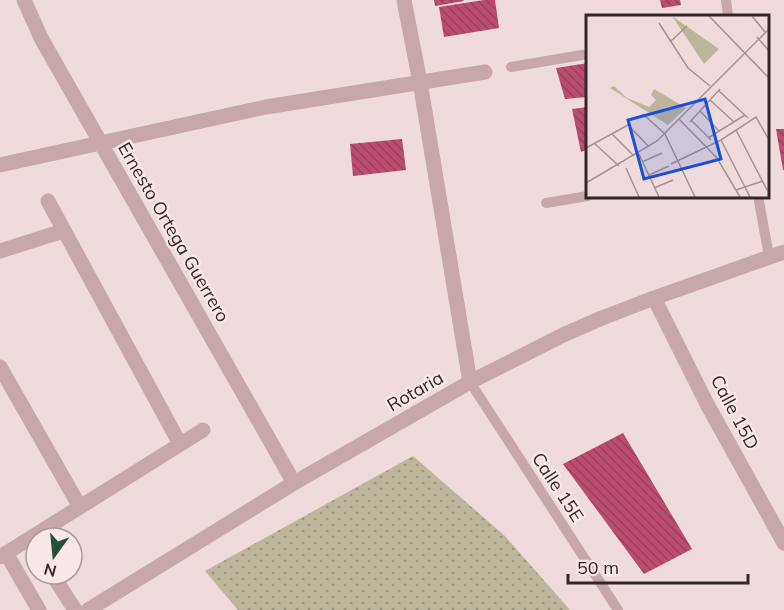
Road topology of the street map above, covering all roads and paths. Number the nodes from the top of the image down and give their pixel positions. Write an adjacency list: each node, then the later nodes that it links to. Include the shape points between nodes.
1 (24, 0): 9 (street, Ernesto Ortega Guerrero)
2 (404, 0): 8 (street)
3 (726, 0): 4 (lane)
4 (728, 15)
5 (586, 54): 6 (lane)
6 (511, 67)
7 (485, 72): 8 (street)
8 (420, 82): 9 (street, via 266,107); 20 (street)
9 (101, 144): 10 (street); 23 (street, Ernesto Ortega Guerrero)
10 (0, 165)
11 (586, 196): 14 (lane)
12 (759, 198): 17 (lane)
13 (48, 201): 15 (street)
14 (546, 203)
15 (63, 231): 16 (street); 22 (street)
16 (0, 251)
17 (777, 254): 18 (street, Rotaria)
18 (654, 298): 20 (street, Rotaria, via 563,335); 26 (street, Calle 15D)
19 (0, 368): 24 (street)
20 (470, 382): 23 (street, Rotaria); 33 (lane, Calle 15E)
21 (203, 430): 22 (street)
22 (180, 444): 24 (street)
23 (294, 483): 32 (street, Rotaria)
24 (80, 507): 25 (street)
25 (55, 526)
26 (784, 543)
27 (24, 547): 28 (street)
28 (3, 555): 30 (street)
29 (60, 586): 31 (street)
30 (39, 610)
31 (75, 610)
32 (88, 610)
33 (618, 610)

